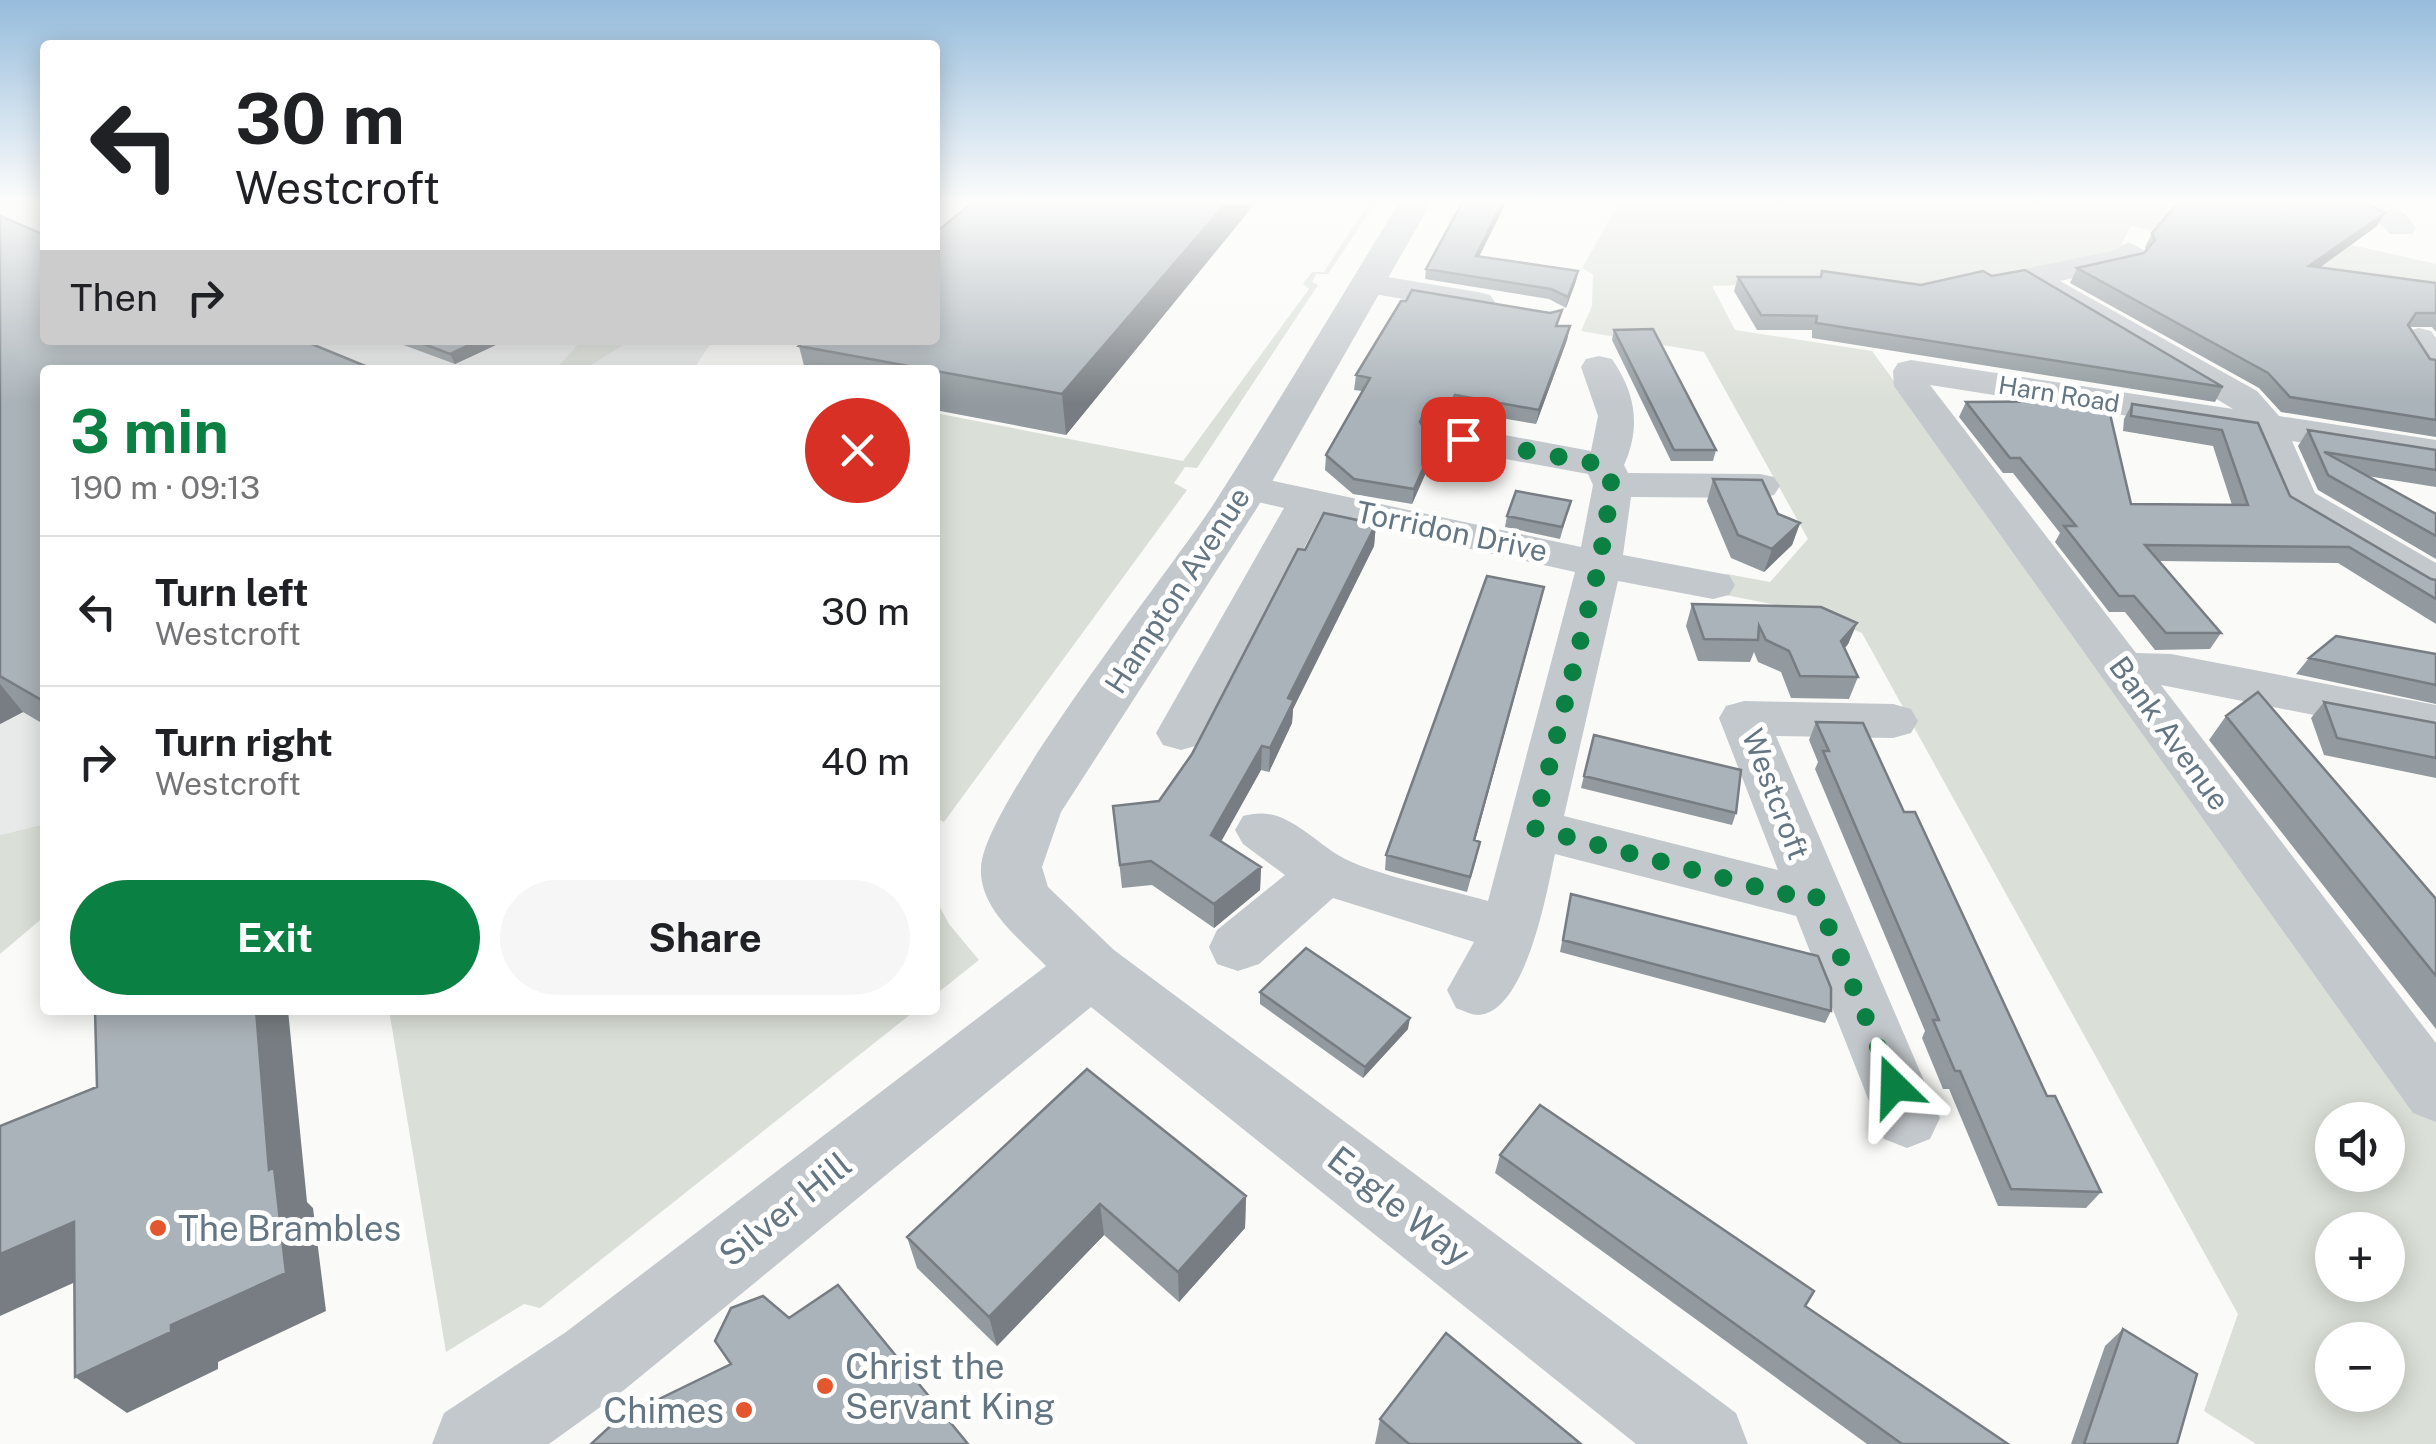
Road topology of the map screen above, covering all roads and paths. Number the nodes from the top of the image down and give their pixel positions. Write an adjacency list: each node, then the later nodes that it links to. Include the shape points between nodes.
1 (1378, 268): 3 (street, Hampton Avenue)
2 (2070, 268): 7 (street, via 2030,276 2244,399)
3 (1369, 284): 4 (street); 12 (street, Hampton Avenue)
4 (1512, 307)
5 (1599, 367): 10 (street, via 1620,435)
6 (1911, 371): 7 (street, Harn Road); 17 (street, Bank Avenue, via 1912,386)
7 (2266, 425): 9 (street, Harn Road); 15 (street, via 2296,500)
8 (1440, 435): 10 (street)
9 (2436, 452)
10 (1608, 475): 11 (street); 14 (street)
11 (1760, 486)
12 (1245, 487): 13 (street, Torridon Drive); 27 (street, Hampton Avenue, via 1033,808 1012,867 1020,898)
13 (1308, 500): 14 (street, Torridon Drive); 20 (street)
14 (1599, 566): 16 (street, Torridon Drive); 21 (street)
15 (2436, 582)
16 (1713, 585)
17 (2122, 668): 19 (street, via 2171,670); 29 (street, Bank Avenue)
18 (1894, 721): 24 (street, Westcroft, via 1744,718)
19 (2436, 722)
20 (1181, 733)
21 (1534, 828): 24 (street, Westcroft, via 1784,894); 25 (street)
22 (1262, 830): 23 (street)
23 (1324, 874): 25 (street); 26 (street)
24 (1815, 894): 30 (street, Westcroft)
25 (1509, 930): 28 (street)
26 (1238, 947)
27 (1092, 969): 31 (street, Silver Hill, via 596,1361); 32 (street, Eagle Way)
28 (1477, 990)
29 (2436, 1093)
30 (1907, 1118)
31 (481, 1442)
32 (1705, 1444)

